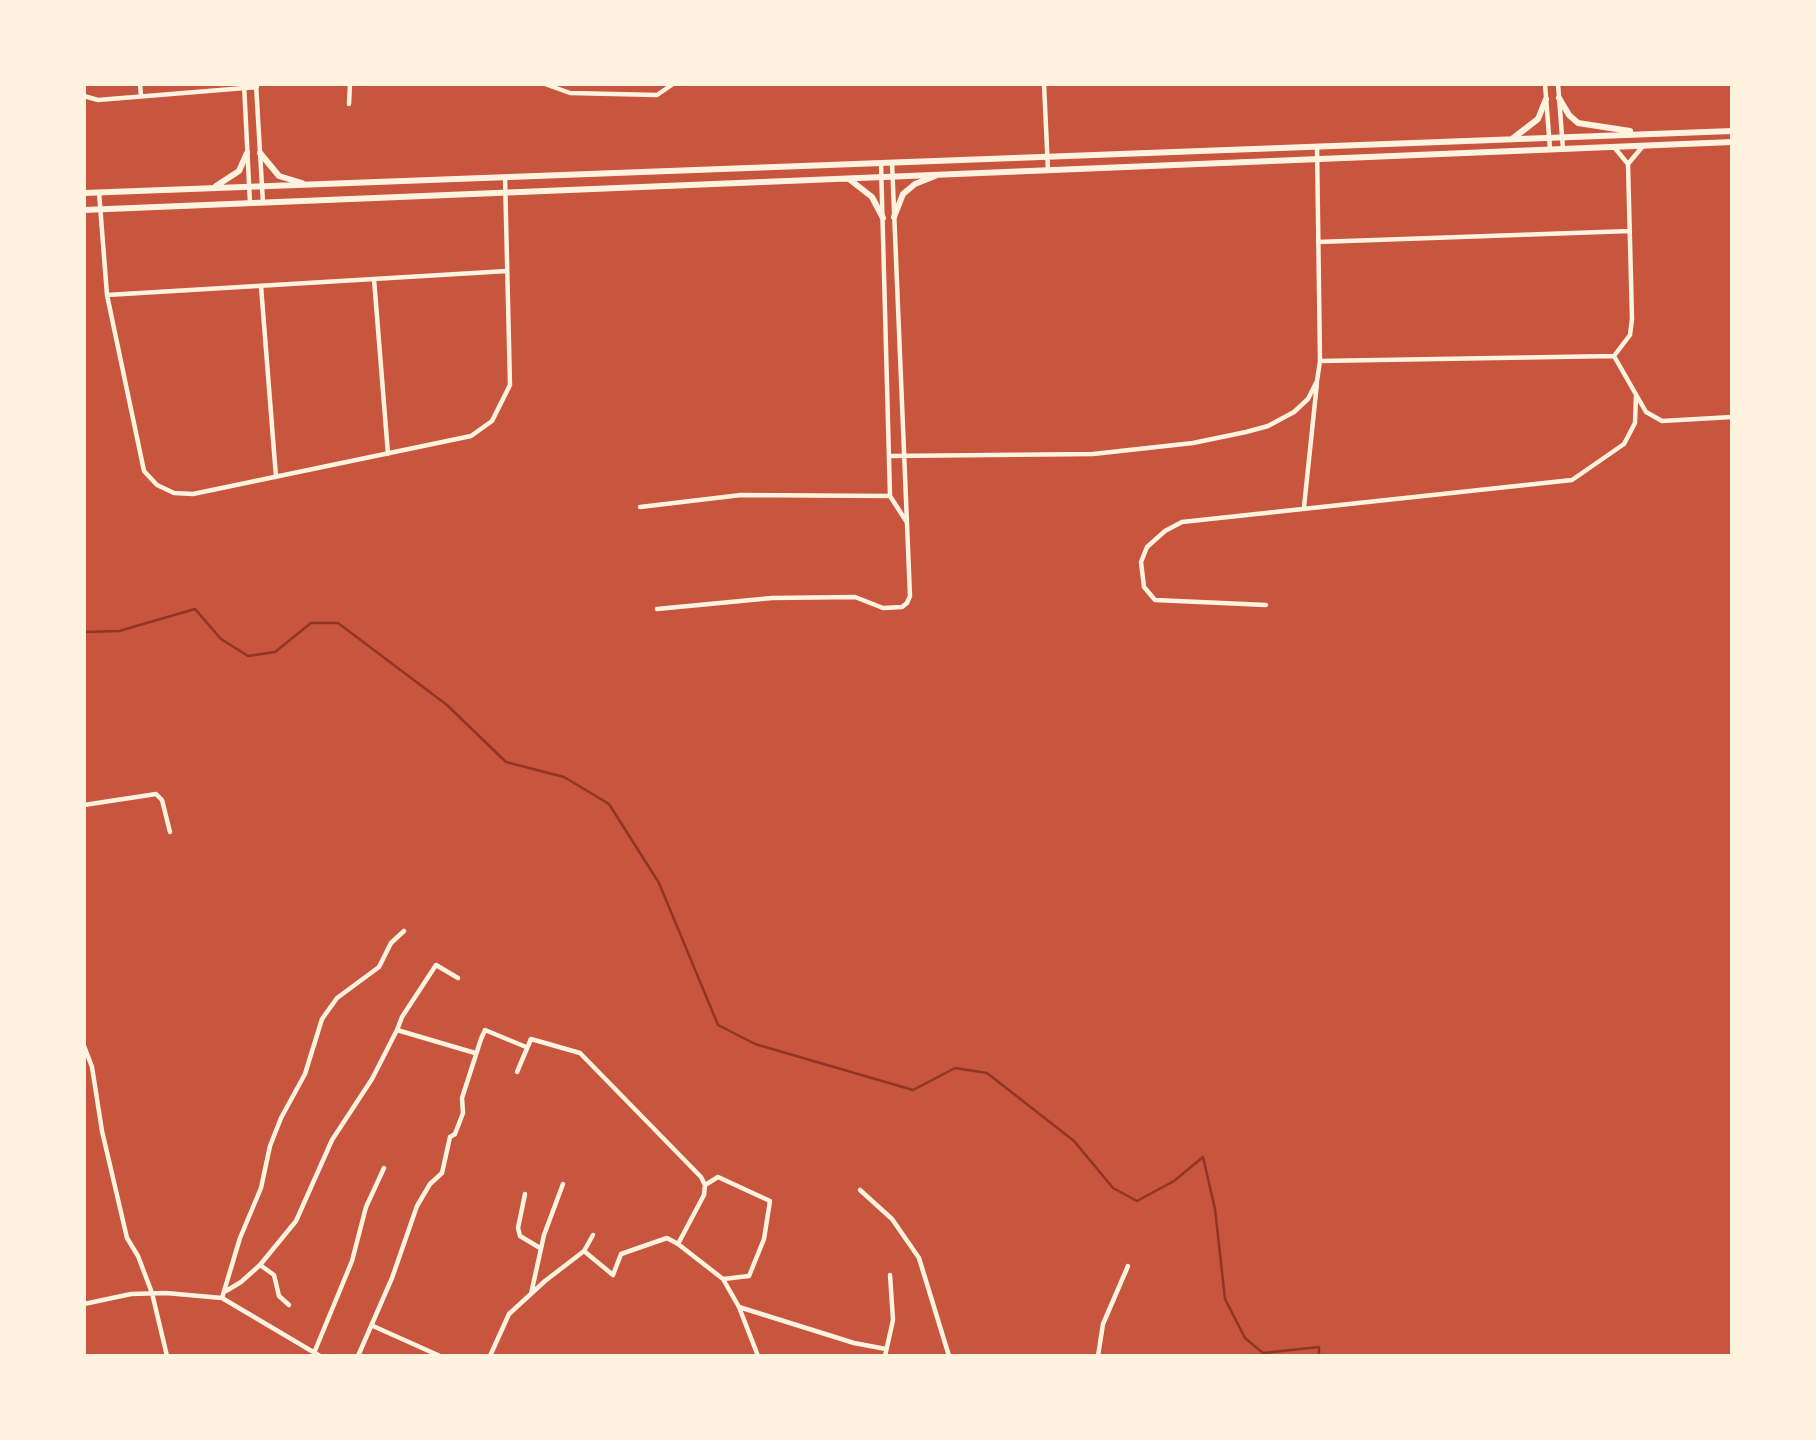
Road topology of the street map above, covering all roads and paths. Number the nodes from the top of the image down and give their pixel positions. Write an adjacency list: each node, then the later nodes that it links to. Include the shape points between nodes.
1 (140, 84): 11 (street)
2 (350, 84): 14 (street)
3 (545, 84): 4 (street, via 570,93 657,95)
4 (673, 84)
5 (1044, 84): 28 (street)
6 (1545, 84): 13 (street)
7 (1558, 84): 12 (street)
8 (244, 86): 9 (street); 11 (street); 26 (street)
9 (256, 86): 27 (street)
10 (84, 96): 11 (street, via 98,100)
11 (141, 96)
12 (1559, 98): 16 (street, via 1578,123); 17 (street)
13 (1546, 99): 18 (street); 19 (street, via 1538,119)
14 (349, 104)
15 (1732, 131): 16 (street)
16 (1649, 134): 17 (street)
17 (1562, 137): 18 (street); 25 (street)
18 (1549, 138): 19 (street); 24 (street)
19 (1512, 139): 22 (street)
20 (1732, 142): 21 (street)
21 (1644, 145): 23 (street); 32 (street)
22 (1317, 146): 28 (street); 29 (street)
23 (1614, 147): 25 (street); 32 (street)
24 (1550, 149): 25 (street); 29 (street)
25 (1563, 149)
26 (247, 153): 40 (street); 42 (street, via 239,170)
27 (260, 153): 39 (street, via 279,176); 41 (street)
28 (1048, 156): 30 (street); 33 (street)
29 (1317, 159): 33 (street); 53 (street)
30 (892, 162): 31 (street); 35 (street)
31 (881, 163): 36 (street); 37 (street)
32 (1628, 164): 52 (street)
33 (1048, 170): 34 (street)
34 (938, 175): 35 (street); 50 (street, via 903,194)
35 (893, 176): 37 (street); 50 (street)
36 (505, 177): 39 (street); 44 (street)
37 (881, 177): 38 (street); 51 (street)
38 (848, 178): 44 (street); 51 (street, via 872,197)
39 (307, 184): 41 (street)
40 (249, 186): 41 (street); 42 (street); 47 (street)
41 (262, 186): 46 (street)
42 (214, 188): 43 (street)
43 (99, 192): 45 (street); 48 (street)
44 (506, 192): 46 (street); 54 (street)
45 (84, 193)
46 (262, 202): 47 (street)
47 (250, 203): 48 (street)
48 (100, 209): 49 (street); 57 (street)
49 (84, 210)
50 (894, 217): 65 (street)
51 (883, 218): 64 (street)
52 (1630, 231): 53 (street); 58 (street, via 1630,335)
53 (1318, 242): 59 (street)
54 (507, 271): 55 (street); 63 (street, via 510,385 492,421 471,436)
55 (374, 279): 56 (street); 63 (street)
56 (261, 285): 57 (street); 66 (street)
57 (107, 295): 66 (street, via 144,471 157,485 174,493 193,494)
58 (1614, 356): 59 (street); 61 (street)
59 (1320, 361): 60 (street)
60 (1317, 381): 65 (street, via 1294,412 1268,426 1193,443 1093,454); 69 (street)
61 (1636, 396): 62 (street, via 1646,412 1662,421); 69 (street, via 1635,423 1624,444 1572,480)
62 (1732, 418)
63 (388, 454): 66 (street)
64 (889, 456): 65 (street); 67 (street)
65 (903, 456): 70 (street)
66 (276, 477)
67 (890, 496): 68 (street, via 741,495); 70 (street)
68 (640, 507)
69 (1304, 507): 71 (street, via 1182,522 1147,547 1141,562 1144,587 1155,600)
70 (907, 522): 72 (street, via 910,596 902,607 883,608 855,597 772,598)
71 (1266, 605)
72 (657, 609)
73 (84, 805): 74 (street, via 156,794 162,800)
74 (170, 832)
75 (404, 931): 95 (street, via 391,943 379,967 337,998 321,1018 305,1074 270,1146 261,1188)
76 (458, 978): 77 (street, via 436,965)
77 (397, 1030): 80 (street); 91 (street, via 332,1140 296,1221)
78 (84, 1046): 96 (street, via 127,1238)
79 (526, 1047): 80 (street, via 485,1030); 81 (street); 84 (street, via 531,1039 580,1053 641,1112)
80 (475, 1053): 102 (street, via 462,1098 463,1113 450,1137 445,1165 416,1206)
81 (517, 1072)
82 (384, 1168): 104 (street)
83 (563, 1184): 89 (street)
84 (705, 1185): 88 (street); 94 (street, via 718,1177 770,1201 764,1240 750,1276)
85 (860, 1190): 112 (street, via 892,1219 919,1258)
86 (525, 1194): 89 (street, via 520,1236)
87 (593, 1235): 90 (street)
88 (678, 1244): 90 (street, via 667,1238 621,1254 613,1275); 94 (street)
89 (540, 1248): 97 (street)
90 (584, 1251): 97 (street)
91 (261, 1265): 95 (street); 100 (street, via 274,1275 279,1296)
92 (1128, 1266): 113 (street, via 1103,1324)
93 (890, 1275): 103 (street, via 893,1320)
94 (723, 1279): 101 (street)
95 (225, 1291): 98 (street)
96 (152, 1293): 98 (street); 99 (street); 105 (street)
97 (531, 1294): 109 (street, via 509,1314)
98 (222, 1298): 104 (street)
99 (84, 1304)
100 (289, 1304)
101 (739, 1307): 103 (street); 110 (street)
102 (373, 1326): 107 (street); 108 (street)
103 (886, 1349): 111 (street)
104 (314, 1353): 106 (street)
105 (167, 1356)
106 (320, 1356)
107 (358, 1356)
108 (440, 1356)
109 (490, 1356)
110 (758, 1356)
111 (885, 1356)
112 (949, 1356)
113 (1098, 1356)

